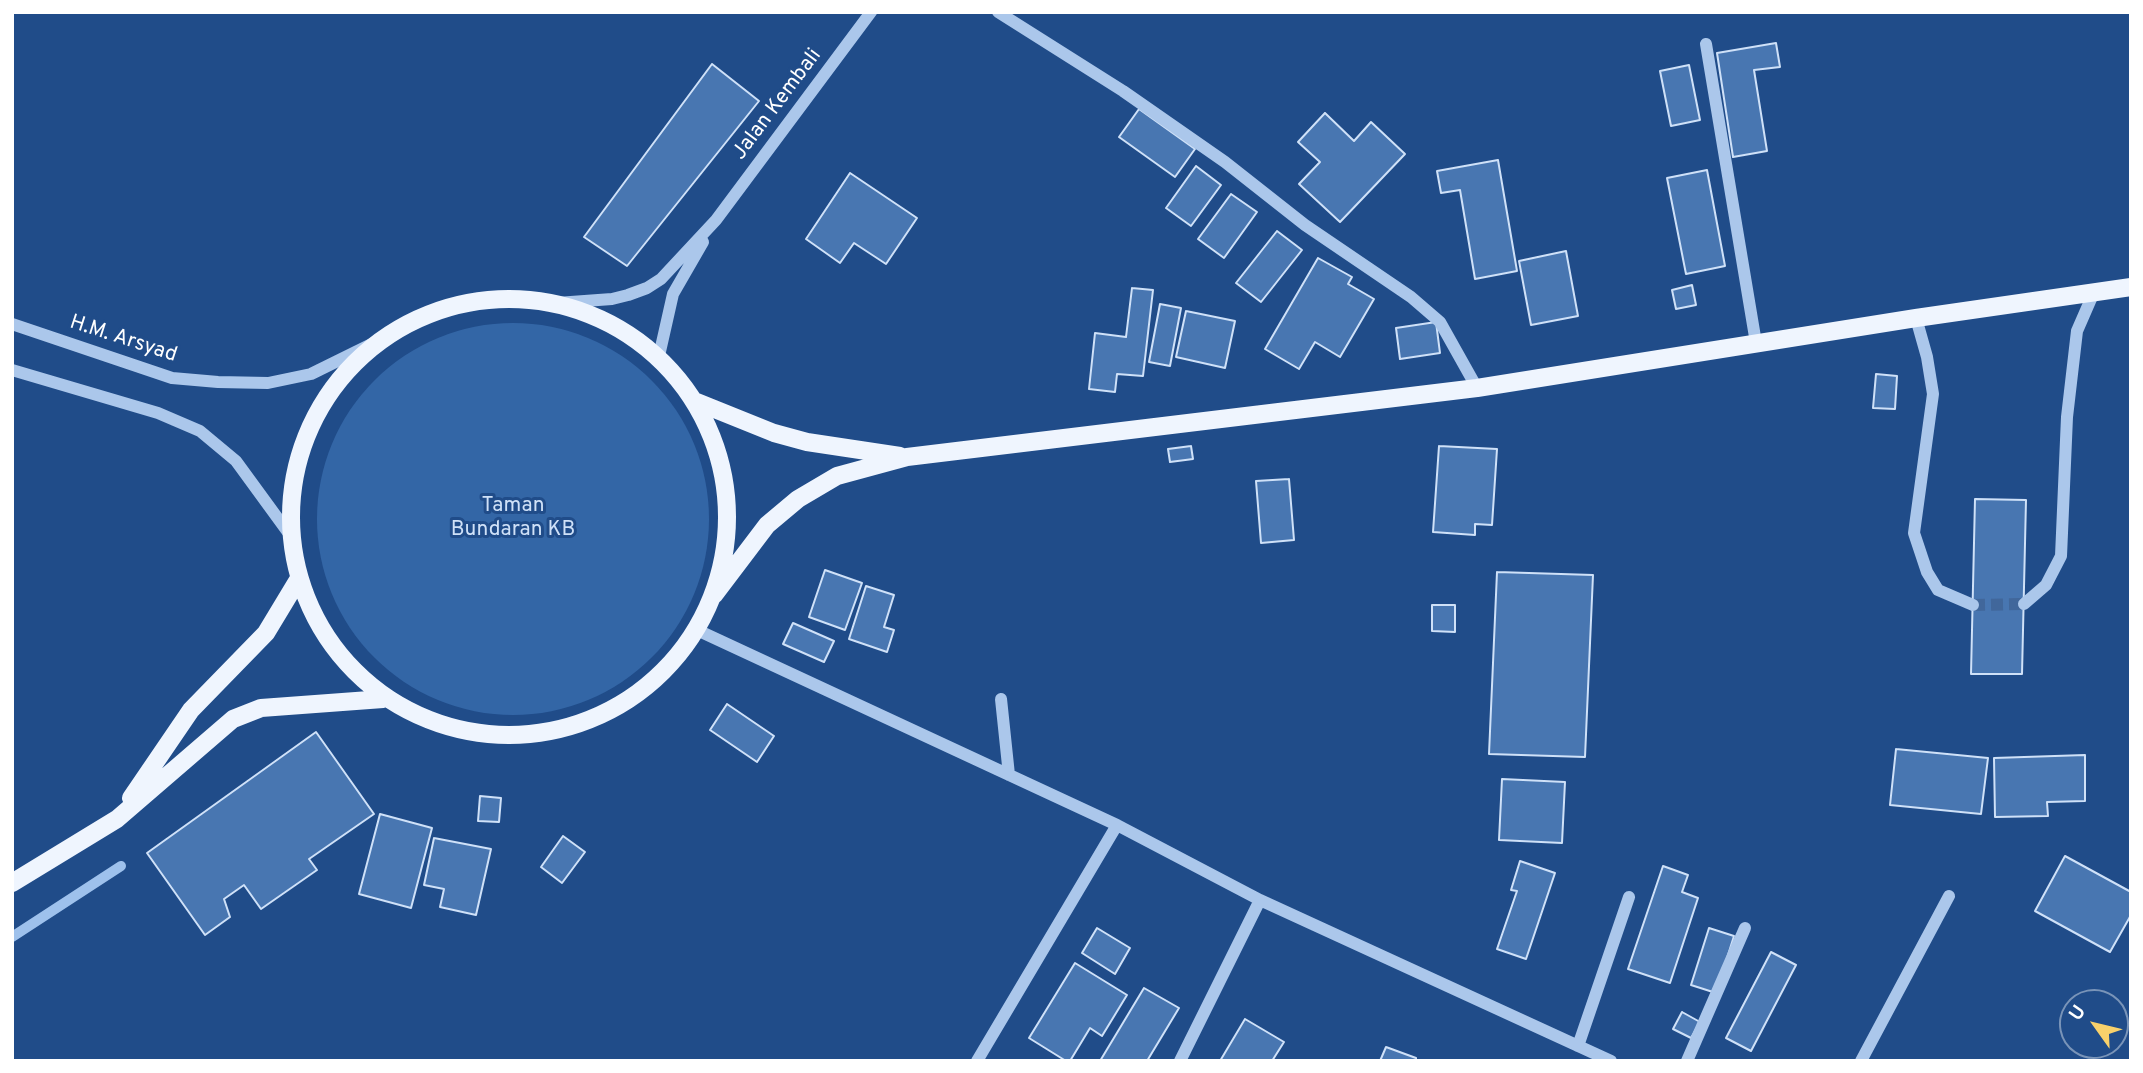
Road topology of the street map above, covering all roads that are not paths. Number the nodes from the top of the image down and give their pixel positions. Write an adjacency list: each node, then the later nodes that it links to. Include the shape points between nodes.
1 (871, 12): 4 (street, Jalan Kembali)
2 (998, 12): 14 (street, via 1123,90 1411,297 1440,322)
3 (1706, 44): 11 (street)
4 (716, 220): 7 (street, via 647,288 612,299); 12 (street, via 673,295)
5 (2131, 287): 6 (main road)
6 (2094, 292): 8 (main road); 20 (street, via 2077,331 2067,417 2061,556 2046,585)
7 (557, 303): 10 (main road, via 496,298 436,310); 12 (main road, via 611,322)
8 (1916, 318): 11 (main road); 21 (street, via 1933,394 1914,533 1938,590)
9 (12, 324): 10 (street, H.M. Arsyad, via 172,378 218,383 268,383 311,374)
10 (382, 339): 17 (main road, via 341,377 310,425 293,479)
11 (1756, 343): 14 (main road)
12 (659, 356): 15 (main road)
13 (12, 370): 17 (street, via 200,430 236,461)
14 (1477, 388): 16 (main road)
15 (696, 402): 16 (main road, via 807,442); 19 (main road, via 717,448 727,497 726,547)
16 (907, 457): 19 (main road, via 837,476 797,499 767,525)
17 (290, 535): 18 (main road)
18 (298, 580): 23 (main road, via 317,626 346,666); 26 (main road, via 266,633 191,710)
19 (714, 595): 22 (main road)
20 (2024, 604)
21 (1973, 605)
22 (697, 630): 23 (main road, via 650,685 589,722 519,737 448,729); 25 (street)
23 (383, 699): 26 (main road, via 261,708 233,719)
24 (1001, 699): 25 (street)
25 (1009, 775): 27 (street)
26 (117, 819): 28 (main road)
27 (1117, 825): 31 (street); 34 (street)
28 (12, 883)
29 (1949, 896): 38 (street)
30 (1629, 897): 33 (street)
31 (1260, 900): 33 (street); 35 (street)
32 (1745, 928): 37 (street)
33 (1578, 1046): 36 (street)
34 (977, 1061)
35 (1180, 1061)
36 (1611, 1061)
37 (1687, 1061)
38 (1861, 1061)

